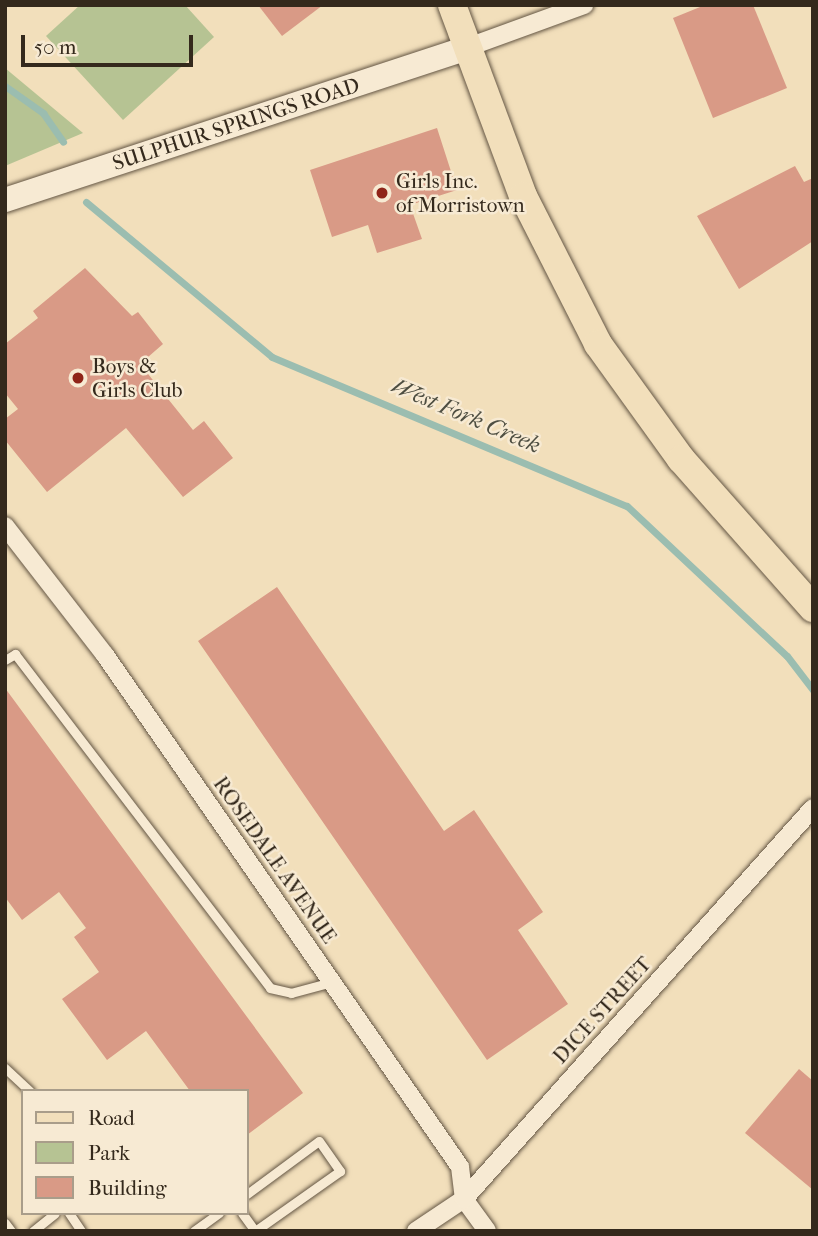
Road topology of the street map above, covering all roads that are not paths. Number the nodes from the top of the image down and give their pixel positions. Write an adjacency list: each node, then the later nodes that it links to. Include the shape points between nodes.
1 (452, 5): 3 (main road)
2 (584, 5): 3 (street)
3 (466, 48): 4 (street, SULPHUR SPRINGS ROAD); 6 (main road, via 523,196 597,344 681,459)
4 (5, 200)
5 (5, 526): 9 (street, ROSEDALE AVENUE, via 105,655)
6 (813, 608)
7 (5, 660): 9 (lane, via 15,654 270,988 291,993)
8 (813, 808): 13 (street, DICE STREET)
9 (332, 982): 13 (street, ROSEDALE AVENUE, via 460,1167)
10 (5, 1068): 11 (lane)
11 (28, 1089)
12 (248, 1193): 23 (lane, via 319,1142 340,1171)
13 (464, 1199): 24 (street, DICE STREET); 25 (street, ROSEDALE AVENUE)
14 (53, 1215): 20 (lane)
15 (70, 1215): 21 (lane)
16 (216, 1215): 22 (lane)
17 (243, 1215): 23 (lane)
18 (5, 1223): 19 (lane)
19 (11, 1231)
20 (33, 1231)
21 (81, 1231)
22 (194, 1231)
23 (255, 1231)
24 (416, 1231)
25 (487, 1231)

